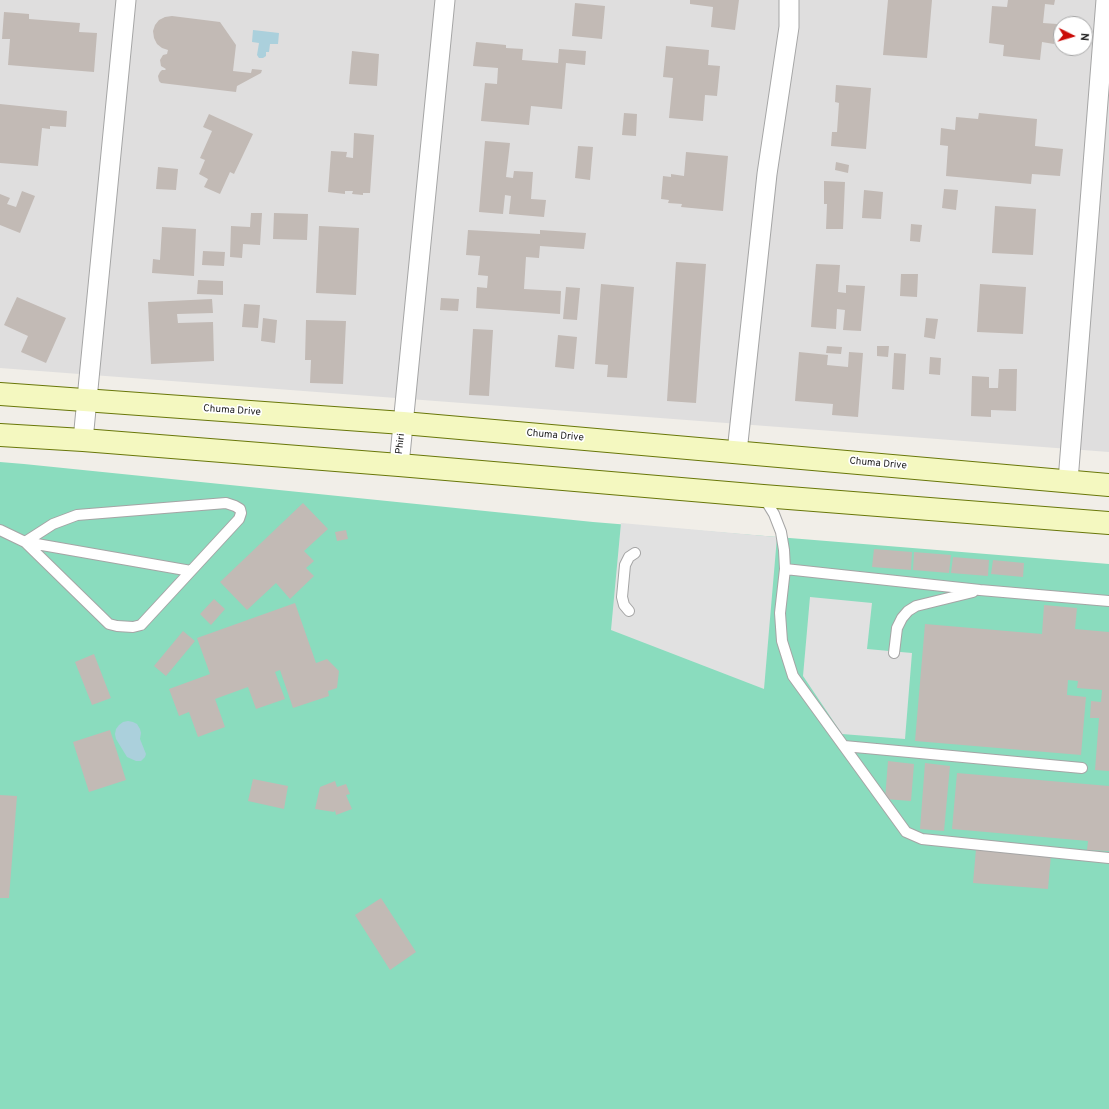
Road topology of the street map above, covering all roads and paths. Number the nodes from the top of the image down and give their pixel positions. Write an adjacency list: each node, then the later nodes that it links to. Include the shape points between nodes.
1 (126, 0): 6 (street)
2 (445, 0): 7 (street, Phiri)
3 (790, 0): 10 (street, via 789,27 767,174)
4 (1106, 0): 12 (street)
5 (0, 394): 6 (main road, Chuma Drive)
6 (86, 400): 7 (main road, Chuma Drive); 9 (street)
7 (403, 423): 10 (main road, Chuma Drive); 11 (street, Phiri)
8 (0, 435): 9 (main road)
9 (82, 440): 11 (main road)
10 (737, 452): 12 (main road, Chuma Drive)
11 (399, 465): 14 (main road)
12 (1068, 481): 13 (main road, Chuma Drive)
13 (1109, 485)
14 (763, 496): 15 (main road); 19 (lane, via 781,532)
15 (1109, 523)
16 (0, 530): 17 (lane)
17 (25, 542): 20 (lane); 20 (lane, via 109,624 117,626 141,625); 20 (lane, via 53,524 77,515 226,503 240,509 239,519)
18 (635, 553): 23 (lane, via 625,564 622,597)
19 (785, 569): 21 (lane); 25 (lane, via 780,613 782,641 793,676)
20 (191, 571)
21 (980, 590): 22 (lane); 24 (lane, via 916,606 908,611 897,628)
22 (1109, 601)
23 (629, 612)
24 (894, 653)
25 (844, 746): 26 (lane); 27 (lane, via 906,832 922,839)
26 (1082, 768)
27 (1109, 858)

